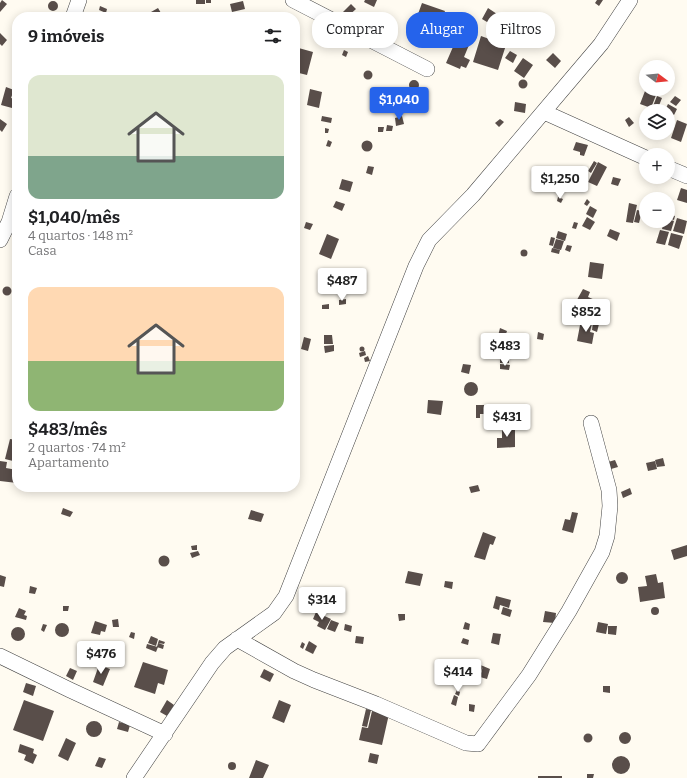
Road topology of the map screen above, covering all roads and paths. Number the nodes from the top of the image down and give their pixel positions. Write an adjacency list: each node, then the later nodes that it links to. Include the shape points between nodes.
1 (80, 0): 4 (street)
2 (293, 0): 5 (street)
3 (630, 0): 6 (street, via 601,44)
4 (75, 12)
5 (427, 69)
6 (544, 112): 7 (street); 13 (street, via 473,195 429,240 416,266 286,596 274,613)
7 (639, 155)
8 (675, 171): 9 (street)
9 (687, 176)
10 (12, 215): 11 (street)
11 (0, 240)
12 (591, 422): 13 (street, via 609,490 607,536 602,552 529,675 478,744 466,743 314,680)
13 (237, 639): 15 (street, via 212,663)
14 (0, 656): 15 (street)
15 (165, 734): 16 (street)
16 (134, 778)

